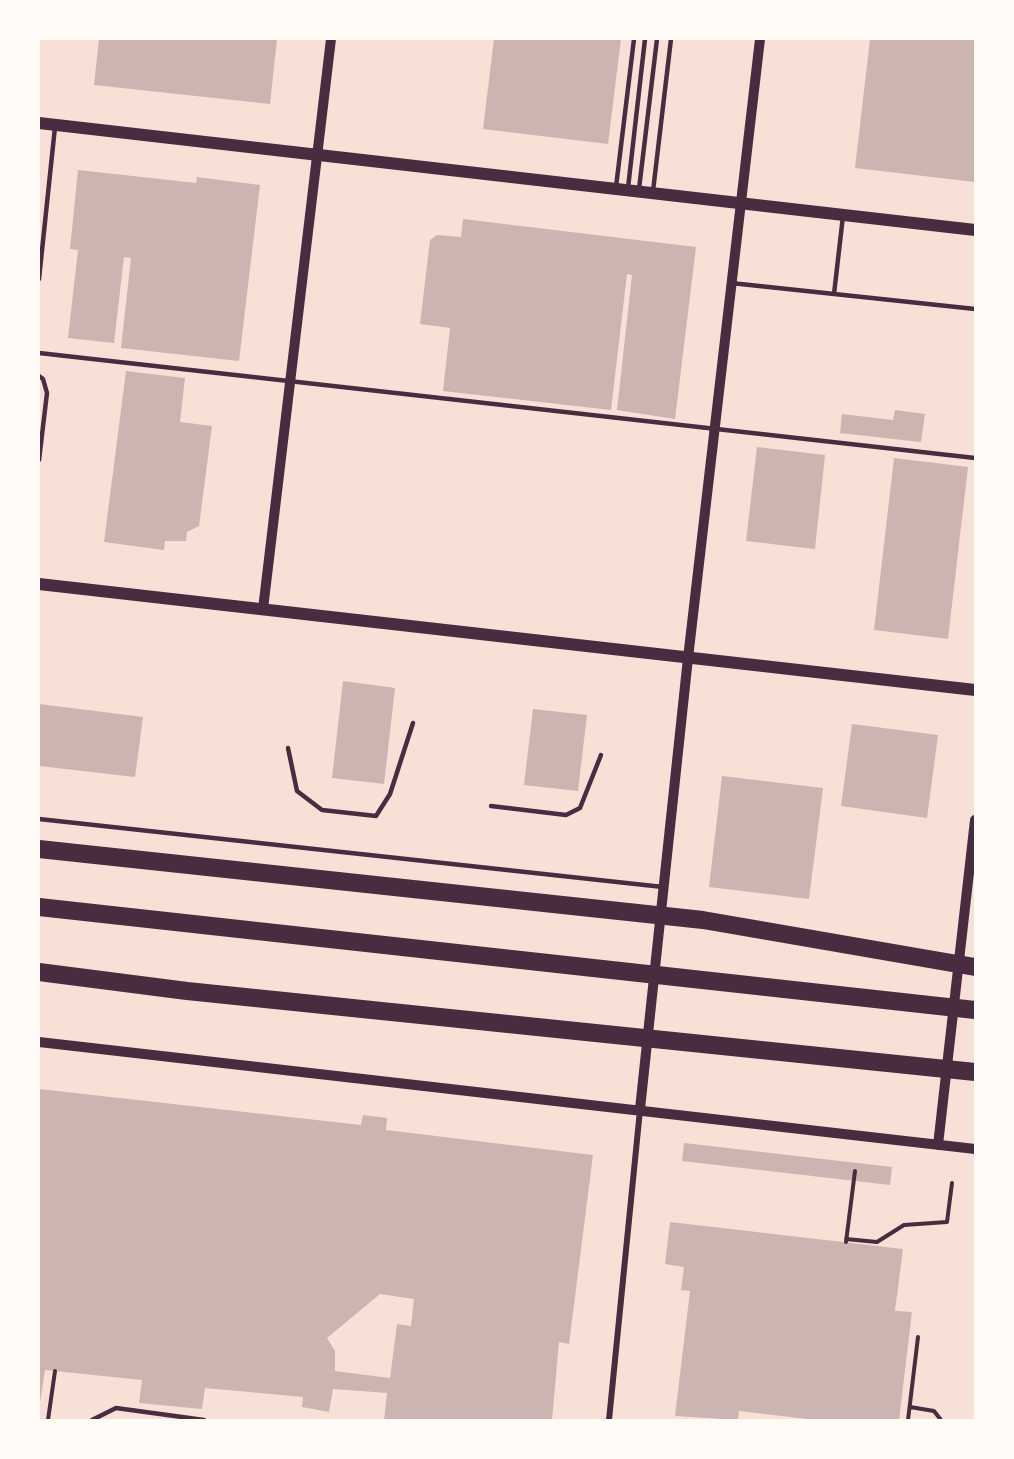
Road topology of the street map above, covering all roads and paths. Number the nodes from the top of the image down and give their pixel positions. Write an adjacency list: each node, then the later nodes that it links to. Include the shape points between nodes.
1 (331, 39): 9 (street)
2 (634, 39): 10 (lane)
3 (645, 39): 10 (lane)
4 (657, 39): 10 (lane)
5 (671, 39): 11 (lane)
6 (760, 39): 12 (street)
7 (39, 123): 8 (main road)
8 (56, 124): 9 (main road); 15 (lane)
9 (319, 155): 10 (main road); 21 (street)
10 (627, 190): 11 (main road)
11 (652, 193): 12 (main road)
12 (740, 204): 13 (main road); 16 (street)
13 (843, 215): 14 (main road); 17 (lane)
14 (975, 230)
15 (39, 279)
16 (731, 283): 17 (lane); 22 (street)
17 (834, 294): 18 (lane)
18 (975, 309)
19 (39, 353): 21 (lane)
20 (39, 376): 24 (lane, via 47,393)
21 (290, 382): 22 (lane); 26 (street)
22 (715, 430): 23 (lane); 27 (street)
23 (975, 458)
24 (39, 460)
25 (39, 584): 26 (main road)
26 (262, 609): 27 (main road)
27 (688, 658): 28 (main road); 36 (street)
28 (975, 690)
29 (413, 723): 30 (lane, via 390,794 376,816 322,810 297,791)
30 (288, 748)
31 (601, 755): 32 (lane, via 580,808 566,814)
32 (491, 806)
33 (39, 819): 36 (lane)
34 (975, 820): 44 (street)
35 (39, 849): 38 (highway, via 704,920)
36 (665, 887): 43 (street)
37 (39, 907): 40 (highway)
38 (975, 967)
39 (39, 972): 42 (highway, via 187,991)
40 (975, 1010)
41 (39, 1042): 43 (street)
42 (975, 1072)
43 (640, 1109): 44 (street); 54 (street)
44 (938, 1145): 45 (street)
45 (975, 1149)
46 (855, 1171): 47 (path, via 846,1241 878,1242 904,1225 947,1222)
47 (952, 1183)
48 (918, 1337): 50 (path)
49 (54, 1371): 51 (path)
50 (910, 1407): 55 (path); 56 (path, via 934,1411)
51 (48, 1420)
52 (92, 1420): 53 (lane, via 116,1408)
53 (204, 1420)
54 (609, 1420)
55 (909, 1420)
56 (941, 1420)

